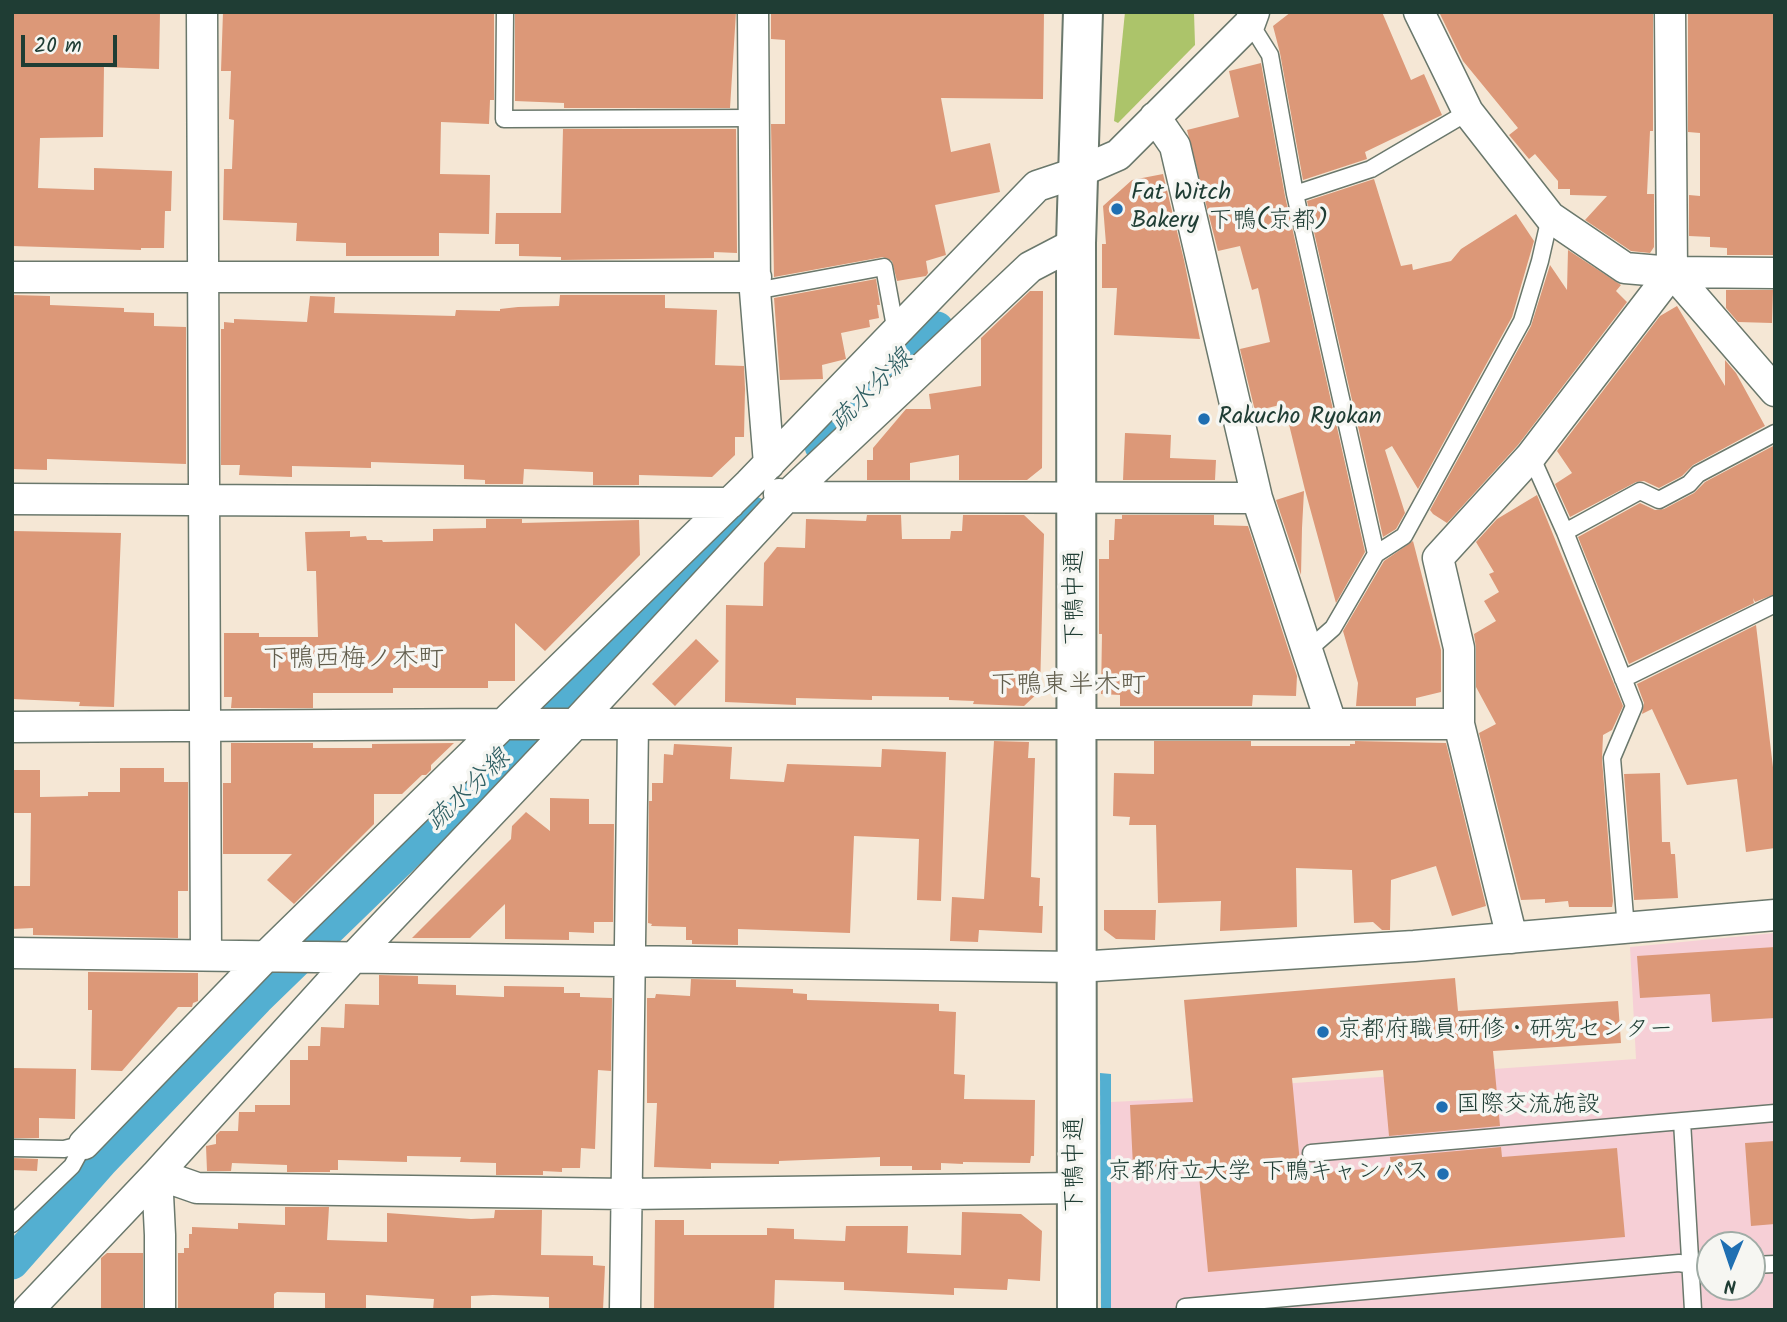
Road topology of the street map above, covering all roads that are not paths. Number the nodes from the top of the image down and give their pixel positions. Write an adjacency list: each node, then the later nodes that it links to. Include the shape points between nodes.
1 (202, 12): 17 (street)
2 (505, 12): 10 (lane, via 504,119)
3 (753, 12): 10 (street)
4 (1083, 12): 11 (street, 下鴨中通)
5 (1419, 12): 8 (street)
6 (1670, 12): 15 (street)
7 (1252, 18): 9 (street); 12 (lane, via 1270,55)
8 (1468, 112): 12 (lane, via 1371,169); 13 (street)
9 (1155, 117): 11 (street, via 1118,155); 27 (street, via 1175,146)
10 (754, 118): 19 (street)
11 (1079, 173): 14 (street, 下鴨中通); 20 (street, via 1037,186)
12 (1295, 194): 31 (lane)
13 (1550, 217): 15 (street, via 1625,268); 31 (lane, via 1522,321 1404,536)
14 (1076, 243): 25 (street, via 1030,267); 26 (street, 下鴨中通)
15 (1672, 272): 16 (street); 21 (street); 23 (street)
16 (1775, 273)
17 (203, 276): 18 (street); 19 (street); 29 (street)
18 (12, 277)
19 (756, 284): 20 (lane, via 884,267); 24 (street)
20 (895, 332): 24 (street)
21 (1775, 391)
22 (1775, 433): 30 (lane, via 1659,500 1640,491)
23 (1531, 456): 30 (lane); 40 (street, via 1438,558 1459,648)
24 (749, 483): 25 (street); 29 (street); 37 (street)
25 (786, 497): 26 (street); 38 (street)
26 (1077, 497): 27 (street); 35 (street, 下鴨中通)
27 (1257, 498): 33 (street)
28 (12, 499): 29 (street)
29 (204, 499): 41 (street)
30 (1565, 532): 34 (lane)
31 (1376, 554): 33 (lane, via 1333,628)
32 (1775, 604): 34 (lane)
33 (1308, 650): 36 (street)
34 (1623, 679): 44 (lane, via 1634,706 1612,758)
35 (1077, 723): 36 (street); 39 (street); 51 (street, 下鴨中通)
36 (1331, 723): 40 (street)
37 (501, 724): 38 (street); 41 (street); 48 (street)
38 (575, 724): 39 (street); 49 (street)
39 (633, 724): 50 (street)
40 (1459, 724): 45 (street)
41 (205, 725): 42 (street); 47 (street)
42 (12, 727)
43 (1775, 915): 44 (street)
44 (1626, 929): 45 (street)
45 (1512, 938): 51 (street)
46 (12, 953): 47 (street)
47 (206, 954): 48 (street)
48 (267, 955): 49 (street); 54 (street)
49 (354, 957): 50 (street); 57 (street)
50 (631, 962): 51 (street); 59 (street)
51 (1077, 967): 58 (street, 下鴨中通)
52 (1775, 1113): 53 (lane)
53 (1682, 1121): 56 (lane); 61 (lane)
54 (84, 1144): 55 (lane, via 64,1149); 60 (lane, via 72,1166)
55 (12, 1147)
56 (1311, 1153)
57 (157, 1174): 59 (street, via 197,1188); 63 (street); 64 (street)
58 (1077, 1188): 59 (street); 66 (street, 下鴨中通)
59 (627, 1194): 65 (street)
60 (12, 1224)
61 (1691, 1265): 62 (lane); 67 (lane); 68 (lane)
62 (1696, 1266)
63 (28, 1310)
64 (160, 1310)
65 (625, 1310)
66 (1077, 1310)
67 (1185, 1310)
68 (1693, 1310)

